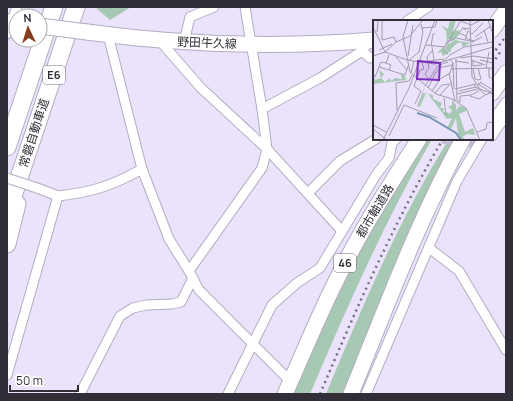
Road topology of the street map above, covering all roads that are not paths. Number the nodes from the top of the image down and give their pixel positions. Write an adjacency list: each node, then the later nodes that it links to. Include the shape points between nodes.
1 (54, 7): 17 (highway, 常磐自動車道 / E6)
2 (76, 7): 31 (highway, 常磐自動車道 / E6)
3 (214, 7): 12 (street, via 190,17)
4 (245, 7): 14 (street)
5 (428, 7): 7 (street)
6 (506, 10): 8 (main road)
7 (408, 20)
8 (497, 25)
9 (48, 27): 10 (main road, 野田牛久線, bridge)
10 (108, 35): 11 (main road, 野田牛久線); 34 (street)
11 (160, 41): 12 (main road, 野田牛久線); 33 (street, via 201,88)
12 (184, 42): 14 (main road, 野田牛久線)
13 (369, 44): 14 (main road, 野田牛久線); 15 (street, via 370,58); 20 (street, via 320,78)
14 (252, 45): 20 (street)
15 (373, 58)
16 (506, 73): 18 (main road)
17 (32, 74): 24 (highway); 32 (highway, 常磐自動車道 / E6)
18 (493, 92)
19 (506, 102): 22 (street)
20 (262, 109): 33 (street)
21 (506, 115): 23 (street)
22 (493, 121)
23 (493, 134)
24 (7, 135)
25 (374, 140): 36 (street, via 340,161)
26 (395, 140): 39 (street, via 389,158)
27 (418, 140): 46 (main road, 都市軸道路 / 46, via 339,275)
28 (463, 140): 50 (main road, via 425,214)
29 (489, 140): 30 (street)
30 (480, 141): 41 (street, via 457,181)
31 (32, 143): 38 (highway, 常磐自動車道 / E6); 40 (highway)
32 (7, 147)
33 (267, 149): 36 (street); 42 (street, via 262,168)
34 (142, 169): 37 (street, via 95,190); 42 (street, via 169,239)
35 (7, 178): 37 (street, bridge)
36 (308, 193): 39 (street)
37 (58, 196): 45 (street)
38 (7, 214)
39 (342, 231): 43 (street, via 320,268 297,283 272,305)
40 (7, 244)
41 (429, 248): 44 (street, via 459,271); 51 (street)
42 (191, 275): 43 (street, via 199,290); 47 (street, via 181,302 146,305 133,308 120,316)
43 (253, 343): 46 (street); 48 (street)
44 (506, 350)
45 (7, 374)
46 (291, 380): 49 (main road, 都市軸道路 / 46)
47 (80, 394)
48 (228, 394)
49 (285, 394)
50 (351, 394)
51 (366, 394)

